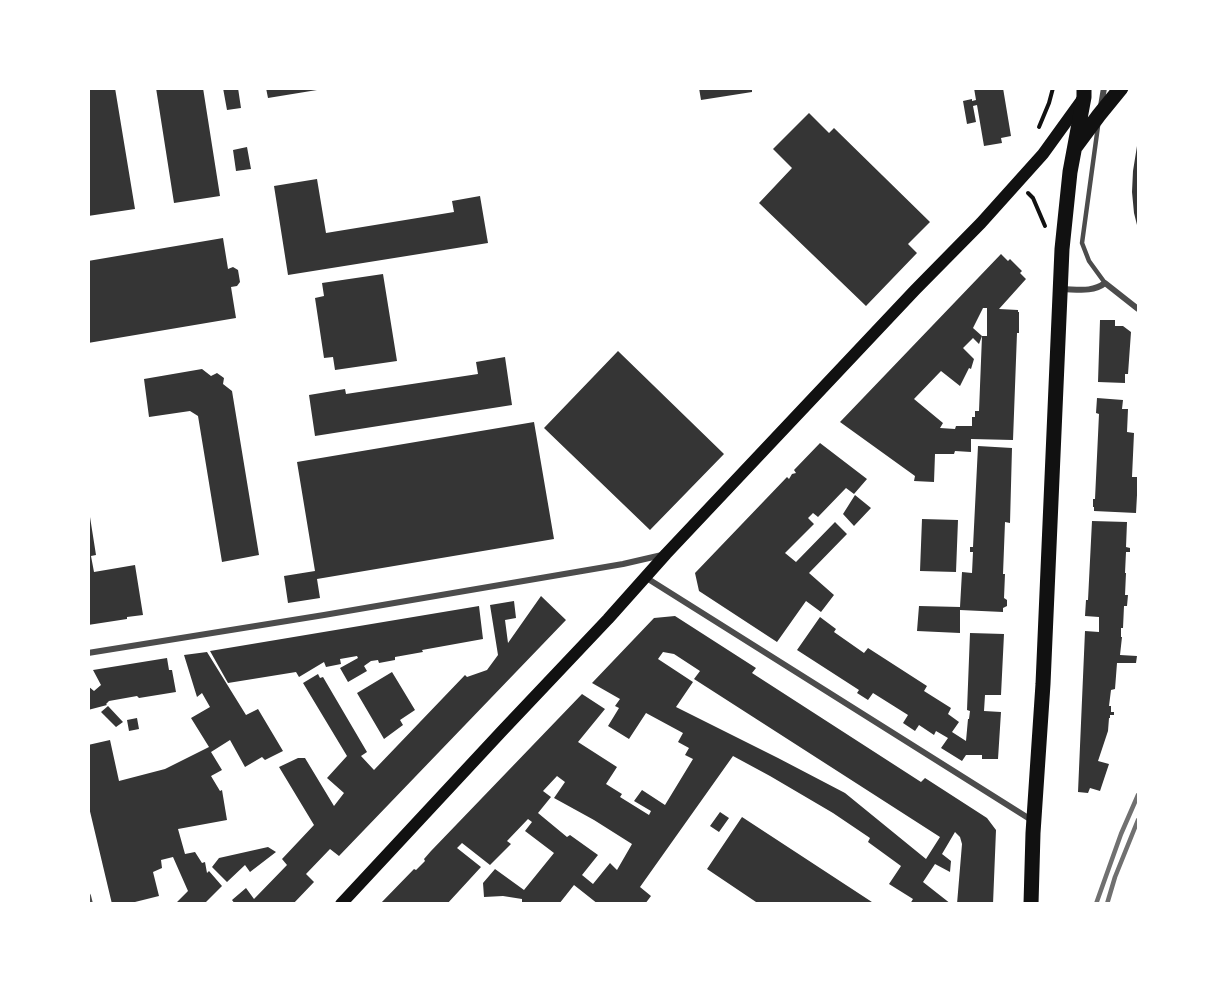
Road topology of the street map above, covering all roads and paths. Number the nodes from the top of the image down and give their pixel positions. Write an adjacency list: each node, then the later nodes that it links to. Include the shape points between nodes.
1 (1104, 88): 4 (street)
2 (1121, 88): 4 (main road)
3 (1087, 91): 5 (main road); 9 (main road, via 1043,154 981,223)
4 (1099, 115): 5 (main road); 6 (lane, via 1083,243 1089,261)
5 (1074, 148): 7 (main road)
6 (1103, 280): 7 (street, via 1099,288 1091,290); 8 (street)
7 (1060, 288): 12 (main road)
8 (1138, 309)
9 (666, 554): 10 (main road); 11 (street)
10 (645, 577): 12 (street); 15 (main road)
11 (88, 653)
12 (1034, 822): 16 (main road)
13 (88, 896): 14 (street)
14 (90, 903)
15 (341, 903)
16 (1031, 903)

